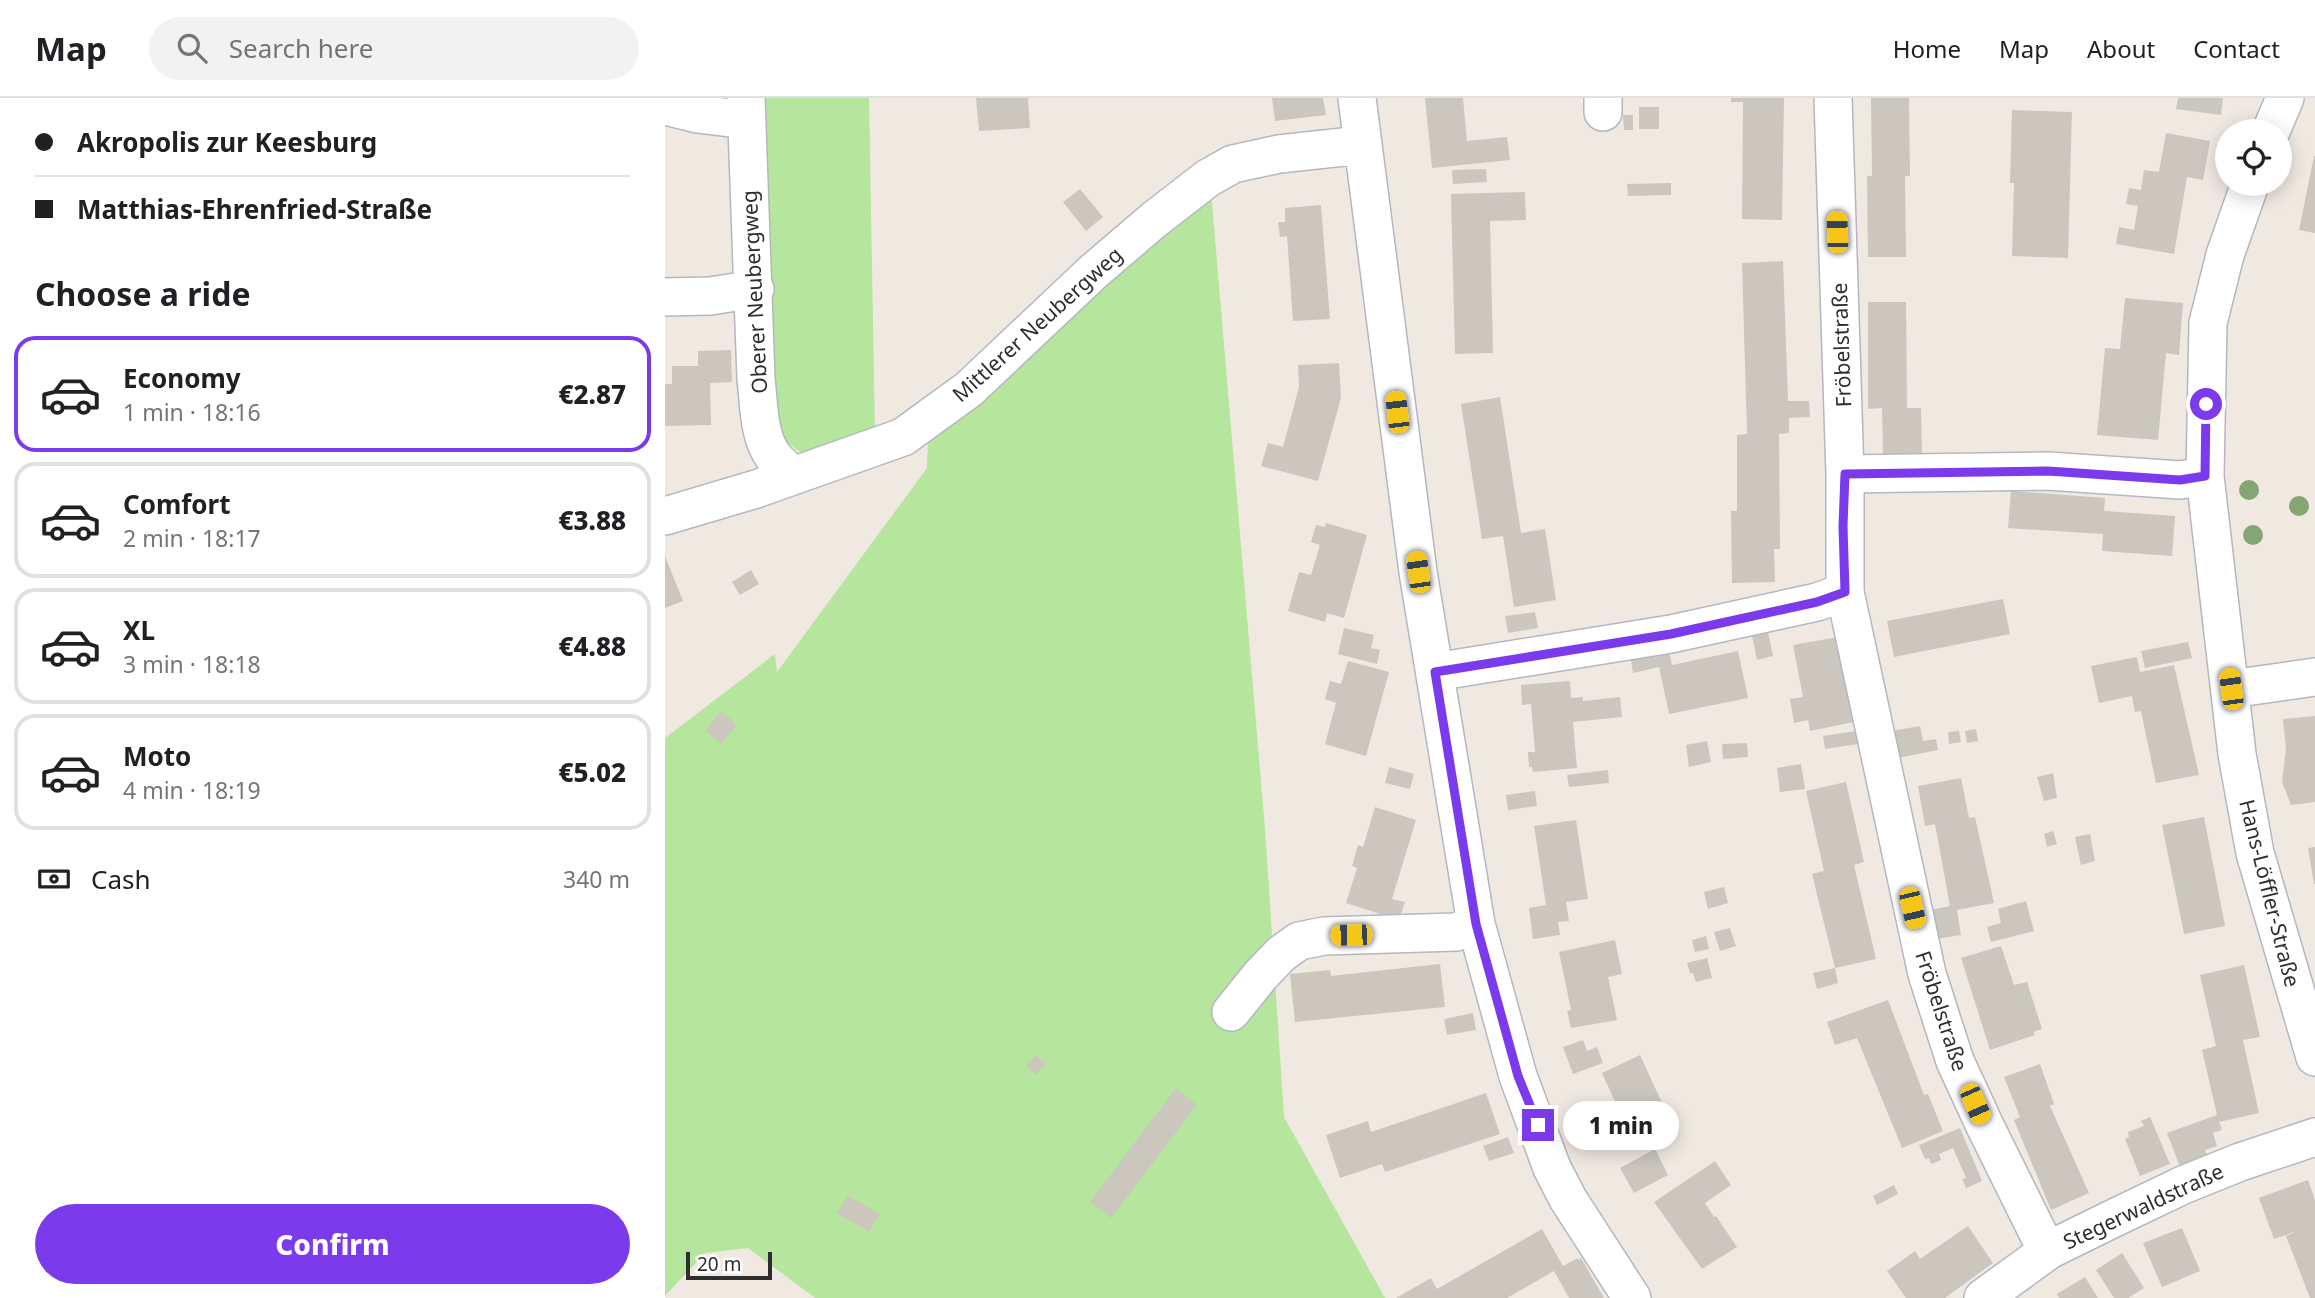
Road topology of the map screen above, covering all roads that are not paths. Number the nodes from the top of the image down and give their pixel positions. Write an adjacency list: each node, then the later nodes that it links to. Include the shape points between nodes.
1 (1357, 98): 7 (street)
2 (1833, 98): 12 (street, Fröbelstraße)
3 (2285, 98): 6 (street)
4 (665, 106): 5 (street, via 698,114)
5 (746, 109): 9 (street, Oberer Neubergweg)
6 (2276, 119)
7 (1362, 145): 11 (street, Mittlerer Neubergweg, via 1233,164 1208,178 1093,272 969,389 902,437); 17 (street)
8 (2246, 196): 13 (street, Hans-Löffler-Straße, via 2208,323)
9 (755, 289): 10 (street); 11 (street, Oberer Neubergweg, via 761,419 765,440)
10 (665, 297)
11 (783, 466): 14 (street, Mittlerer Neubergweg); 15 (street, Mittlerer Neubergweg)
12 (1845, 474): 13 (street, via 2060,472 2180,480); 16 (street, Fröbelstraße)
13 (2205, 476): 19 (street, Hans-Löffler-Straße)
14 (665, 490)
15 (665, 516)
16 (1845, 592): 17 (street, via 1671,634); 24 (street, Fröbelstraße, via 1927,974 1955,1061)
17 (1435, 672): 20 (street)
18 (2315, 677): 19 (street)
19 (2231, 689): 22 (street, Hans-Löffler-Straße, via 2255,853)
20 (1476, 924): 21 (street, via 1456,932 1324,936 1299,941 1259,976); 25 (street, via 1518,1076 1552,1168)
21 (1231, 1012)
22 (2315, 1057)
23 (2315, 1137): 24 (street, Stegerwaldstraße, via 2183,1185)
24 (2049, 1250): 26 (street, Stegerwaldstraße)
25 (1632, 1298)
26 (1983, 1298)

